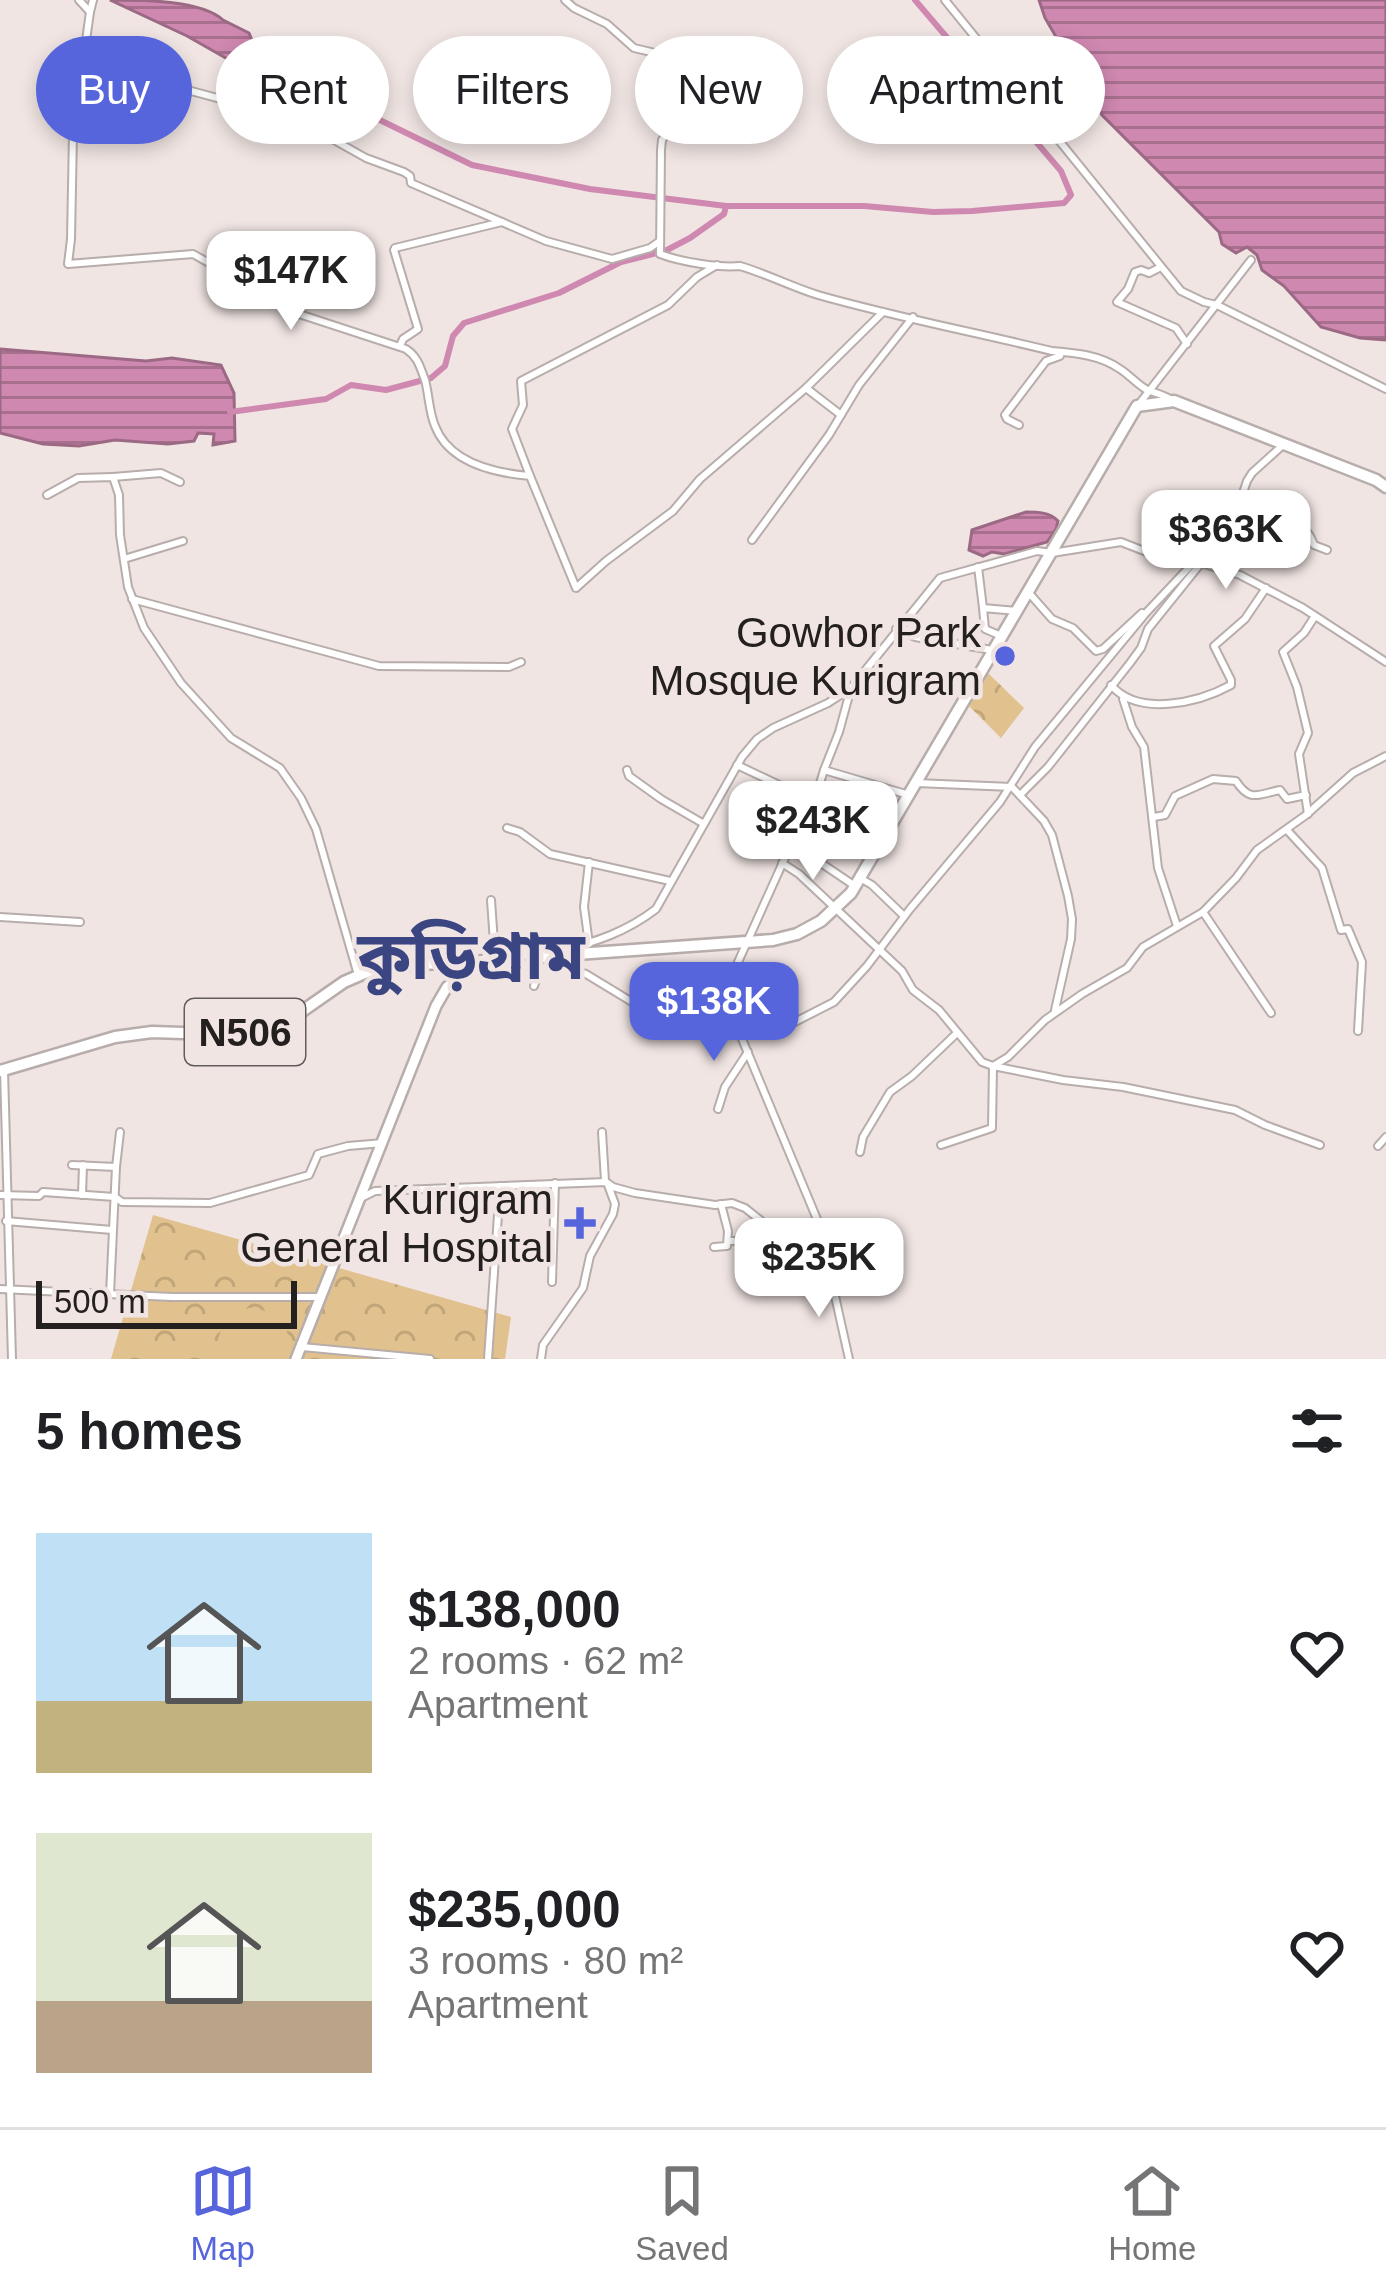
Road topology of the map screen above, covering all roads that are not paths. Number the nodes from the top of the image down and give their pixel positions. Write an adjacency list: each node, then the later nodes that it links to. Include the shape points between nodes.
1 (79, 0): 5 (street)
2 (93, 0): 5 (street)
3 (566, 0): 12 (street, via 634,48 685,60 660,93 667,133)
4 (944, 0): 7 (street)
5 (90, 12): 6 (street)
6 (86, 36)
7 (973, 36)
8 (192, 91): 11 (street, via 326,135)
9 (73, 144): 20 (street, via 68,264 194,254 299,314)
10 (1061, 144): 15 (street)
11 (502, 222): 12 (street, via 611,260); 20 (street, via 395,249 418,329)
12 (660, 242): 14 (street, via 664,256)
13 (1251, 260): 16 (street)
14 (717, 265): 17 (street); 30 (street, via 668,305 521,380 523,405 512,429)
15 (1160, 267): 16 (street, via 1181,290); 19 (street, via 1135,272 1117,302 1176,328)
16 (1216, 304): 19 (street); 23 (street)
17 (883, 312): 18 (street); 22 (street)
18 (913, 317): 21 (street); 27 (street)
19 (1187, 344): 24 (street)
20 (400, 346): 30 (street, via 414,355 434,424 455,455)
21 (1061, 352): 24 (street, via 1108,362); 28 (street, via 1005,415)
22 (806, 388): 27 (street); 30 (street, via 576,588)
23 (1386, 389)
24 (1148, 392): 25 (street); 26 (street)
25 (1174, 401): 26 (highway); 29 (highway)
26 (1137, 406): 39 (highway)
27 (841, 415): 36 (street)
28 (1019, 424)
29 (1284, 444): 33 (highway); 35 (street, via 1246,481)
30 (530, 476)
31 (113, 477): 32 (street, via 161,473); 34 (street, via 77,478); 40 (street)
32 (180, 482)
33 (1386, 487)
34 (47, 495)
35 (1232, 525): 38 (street, via 1245,531 1295,521); 41 (street)
36 (752, 540)
37 (183, 541): 40 (street)
38 (1327, 550)
39 (1052, 554): 41 (street, via 1120,542); 42 (street); 44 (highway)
40 (124, 559): 45 (street)
41 (1198, 562): 43 (street); 47 (street); 55 (street)
42 (978, 567): 46 (street); 50 (street, via 940,578)
43 (1266, 588): 49 (street); 57 (street, via 1214,646 1231,685 1183,702)
44 (1029, 593): 47 (street, via 1096,651); 48 (highway)
45 (132, 598): 53 (street, via 379,666); 91 (street, via 181,682 231,737 280,768 301,798)
46 (983, 608): 48 (street); 51 (street, via 985,629)
47 (1150, 608): 63 (street, via 1035,747)
48 (1018, 611): 51 (highway)
49 (1315, 616): 54 (street); 66 (street, via 1283,652 1308,733 1299,754)
50 (896, 628): 52 (street); 56 (street)
51 (1003, 636): 52 (highway)
52 (994, 651): 62 (highway)
53 (521, 662)
54 (1386, 662)
55 (1111, 685): 57 (street); 64 (street)
56 (850, 688): 59 (street, via 773,728); 61 (street)
57 (1122, 695): 69 (street, via 1144,748)
58 (1386, 756): 68 (street, via 1353,773)
59 (737, 765): 67 (street); 70 (street)
60 (627, 770): 70 (street)
61 (824, 770): 65 (street); 67 (street)
62 (916, 782): 63 (street); 65 (highway)
63 (1012, 787): 64 (street); 81 (street)
64 (1021, 794): 94 (street, via 1052,835 1072,919)
65 (909, 795): 77 (highway)
66 (1306, 795): 68 (street); 69 (street, via 1246,795 1236,781 1213,779 1175,796 1165,815)
67 (812, 800): 73 (street)
68 (1308, 814): 72 (street)
69 (1154, 817): 84 (street, via 1158,868)
70 (704, 824): 76 (street)
71 (507, 828): 74 (street, via 543,851)
72 (1287, 830): 80 (street, via 1257,850); 95 (street, via 1322,868 1341,930 1348,929 1361,962)
73 (789, 848): 75 (street); 77 (street)
74 (589, 862): 76 (street); 86 (street)
75 (782, 863): 79 (street); 85 (street)
76 (670, 881): 86 (street, via 656,909)
77 (858, 882): 79 (highway); 81 (street)
78 (491, 899): 89 (street)
79 (836, 908): 85 (highway, via 797,934); 87 (street)
80 (1203, 912): 84 (street); 93 (street)
81 (904, 916): 87 (street)
82 (0, 917): 83 (street)
83 (80, 922)
84 (1177, 926): 94 (street)
85 (747, 942): 88 (highway); 97 (street, via 730,986)
86 (589, 944): 88 (street)
87 (880, 949): 96 (street); 97 (street, via 834,1001 787,1026)
88 (542, 956): 89 (highway); 92 (street); 97 (street, via 684,1029)
89 (494, 957): 90 (highway)
90 (478, 962): 91 (highway, N506); 105 (main road, via 436,1006)
91 (358, 975): 100 (highway, N506, via 262,1029 115,1037)
92 (534, 986)
93 (1271, 1013)
94 (1054, 1014): 99 (street)
95 (1358, 1031)
96 (957, 1033): 99 (street); 110 (street, via 890,1092)
97 (740, 1034): 98 (street)
98 (748, 1052): 101 (street); 129 (street, via 819,1224)
99 (993, 1066): 107 (street, via 992,1128); 108 (street, via 1235,1110)
100 (2, 1071): 106 (street)
101 (718, 1109)
102 (120, 1132): 113 (street)
103 (602, 1132): 114 (street)
104 (1386, 1137): 109 (street)
105 (382, 1142): 117 (main road); 120 (street, via 318,1154 309,1175 220,1202)
106 (2, 1143): 118 (street)
107 (941, 1145)
108 (1320, 1145)
109 (1378, 1146)
110 (860, 1152)
111 (72, 1165): 112 (street)
112 (87, 1166): 113 (street); 119 (street)
113 (116, 1167): 120 (street)
114 (606, 1181): 115 (street); 121 (street, via 635,1193); 139 (street, via 613,1214 583,1288)
115 (554, 1183): 116 (street); 127 (street)
116 (500, 1186): 117 (street); 138 (street)
117 (371, 1188): 133 (main road)
118 (3, 1195): 119 (street); 122 (street)
119 (82, 1195): 120 (street)
120 (115, 1197): 123 (street)
121 (721, 1204): 124 (street); 129 (street, via 746,1208)
122 (6, 1221): 123 (street); 131 (street)
123 (112, 1230): 132 (street)
124 (728, 1241): 125 (street); 128 (street)
125 (742, 1241)
126 (525, 1244): 127 (street)
127 (554, 1245): 130 (street)
128 (715, 1247)
129 (830, 1273): 140 (street)
130 (552, 1282)
131 (4, 1289): 132 (street); 135 (street)
132 (110, 1294): 133 (street)
133 (322, 1297): 134 (main road)
134 (302, 1347): 136 (main road); 137 (street)
135 (12, 1359)
136 (296, 1359)
137 (430, 1359)
138 (488, 1359)
139 (541, 1359)
140 (850, 1359)

